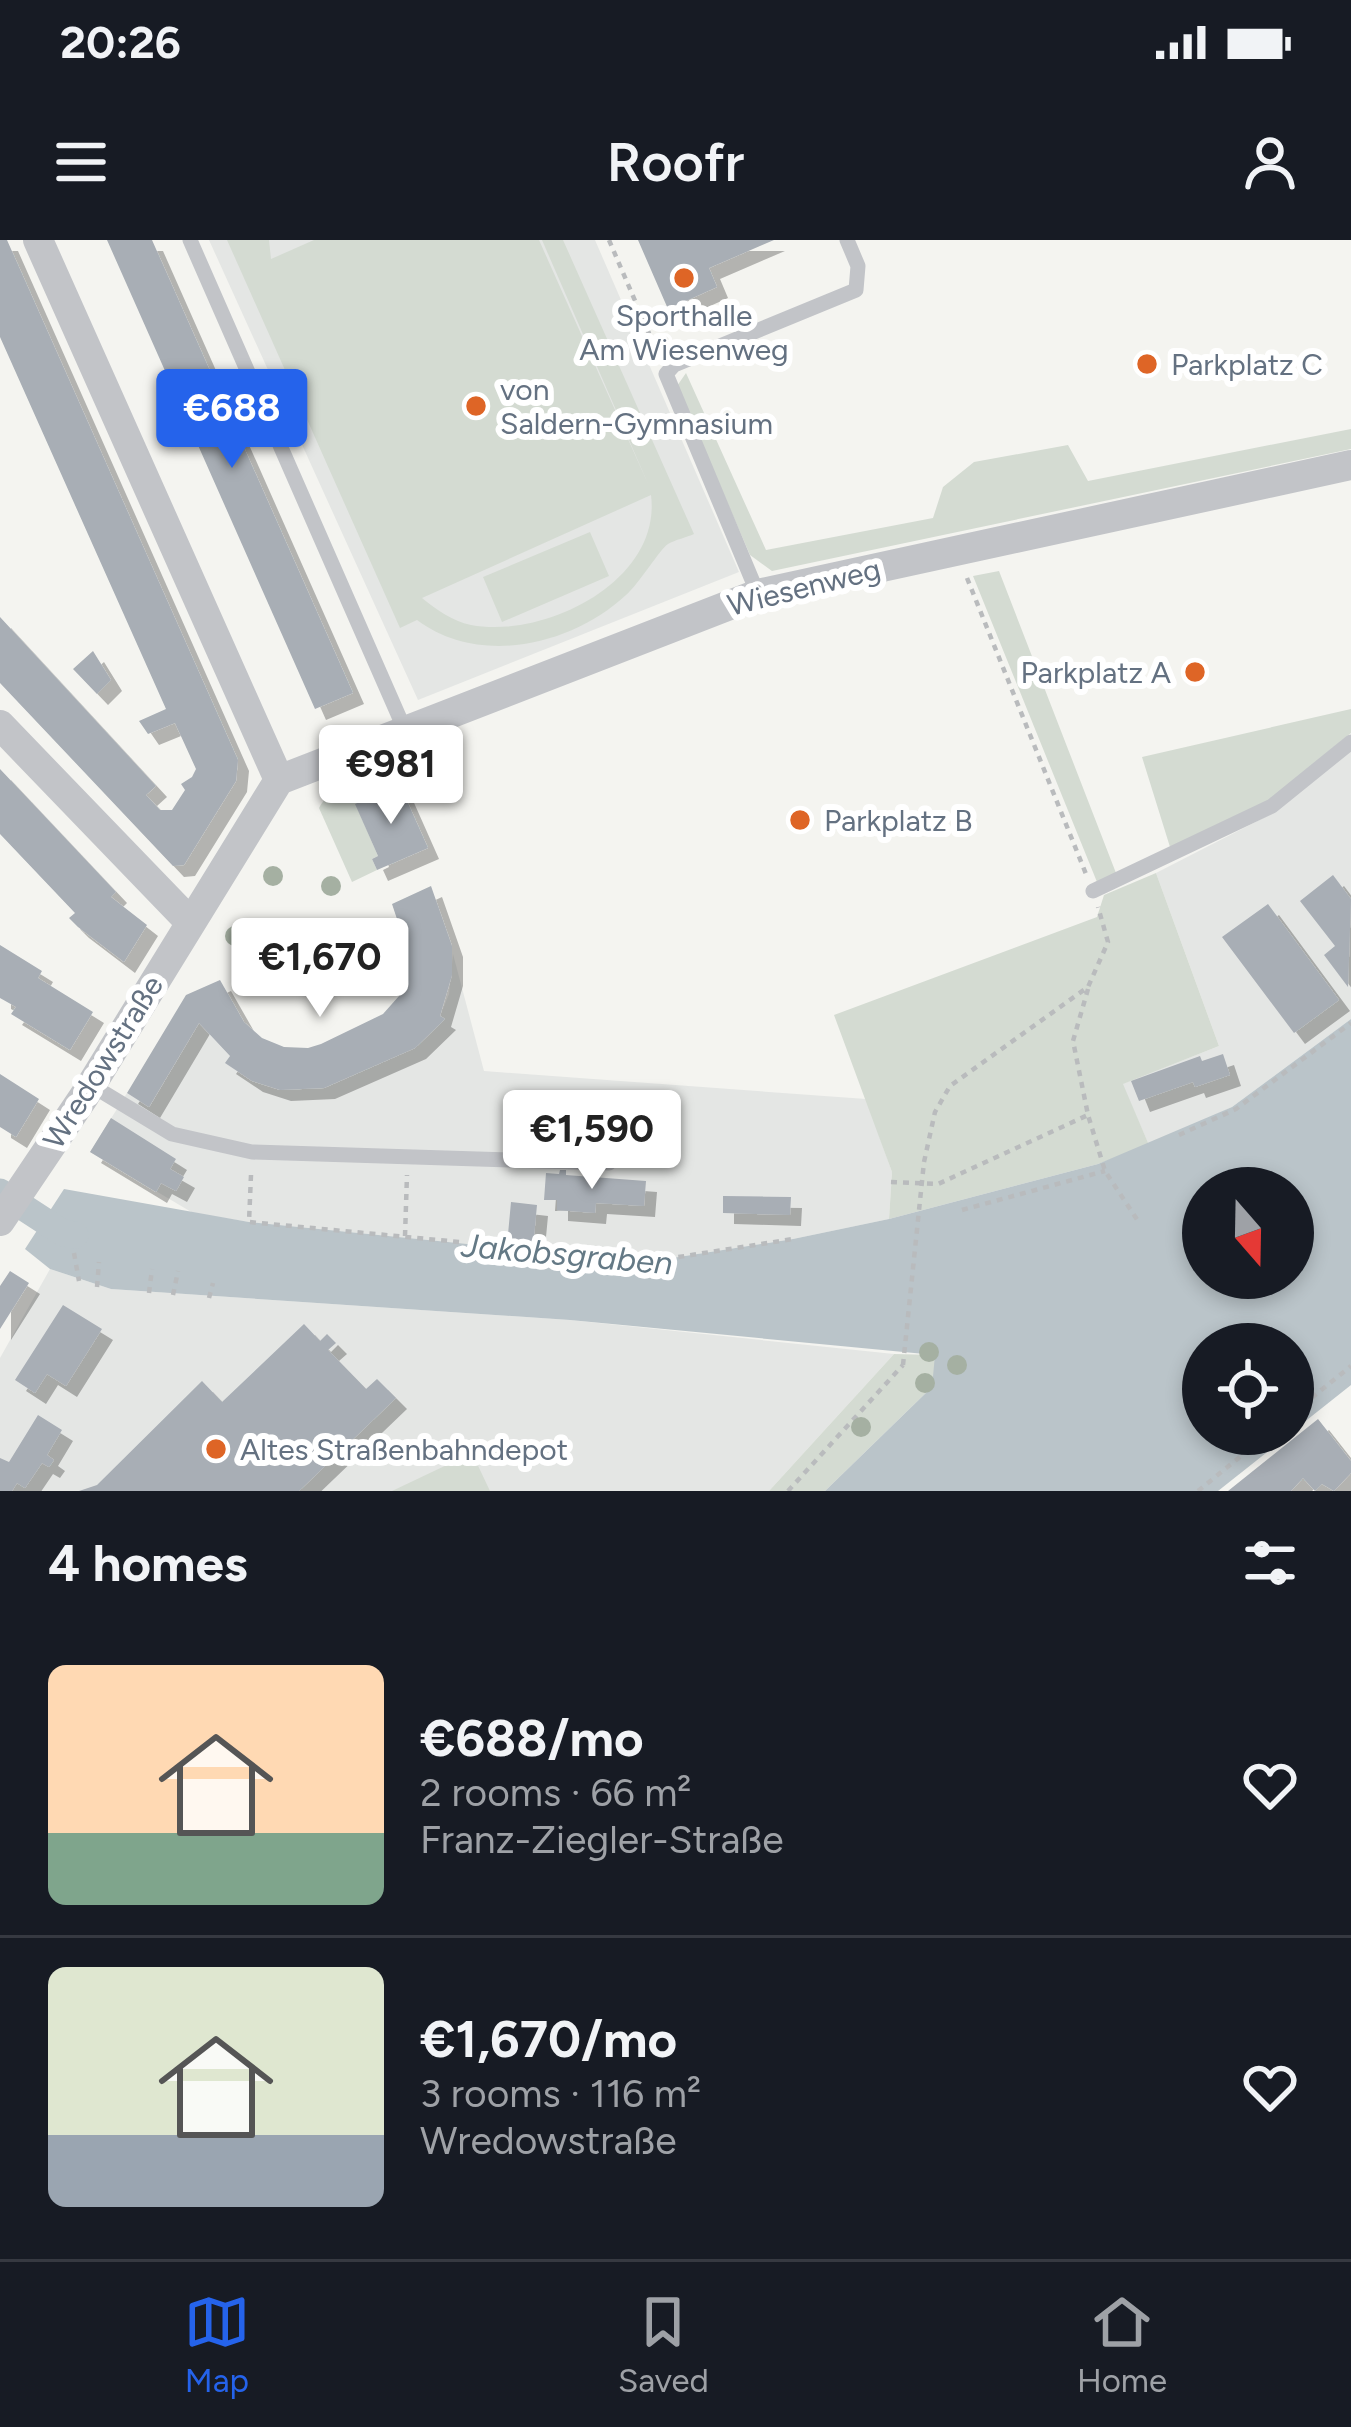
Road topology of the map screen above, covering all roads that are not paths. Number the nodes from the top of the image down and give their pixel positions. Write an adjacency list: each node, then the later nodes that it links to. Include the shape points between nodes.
1 (38, 240): 9 (street)
2 (190, 240): 7 (lane)
3 (847, 240): 5 (lane, via 858,266 856,290 666,374)
4 (1351, 465): 5 (street, Wiesenweg)
5 (758, 593): 7 (street, Wiesenweg)
6 (0, 724): 11 (street)
7 (404, 728): 9 (street, Wiesenweg)
8 (1351, 742): 10 (lane, via 1272,806)
9 (279, 780): 11 (street, Wredowstraße)
10 (1093, 891)
11 (190, 922): 12 (street, Wredowstraße)
12 (91, 1085): 13 (lane, via 172,1134 253,1152); 14 (street, Wredowstraße)
13 (609, 1163)
14 (0, 1221)

